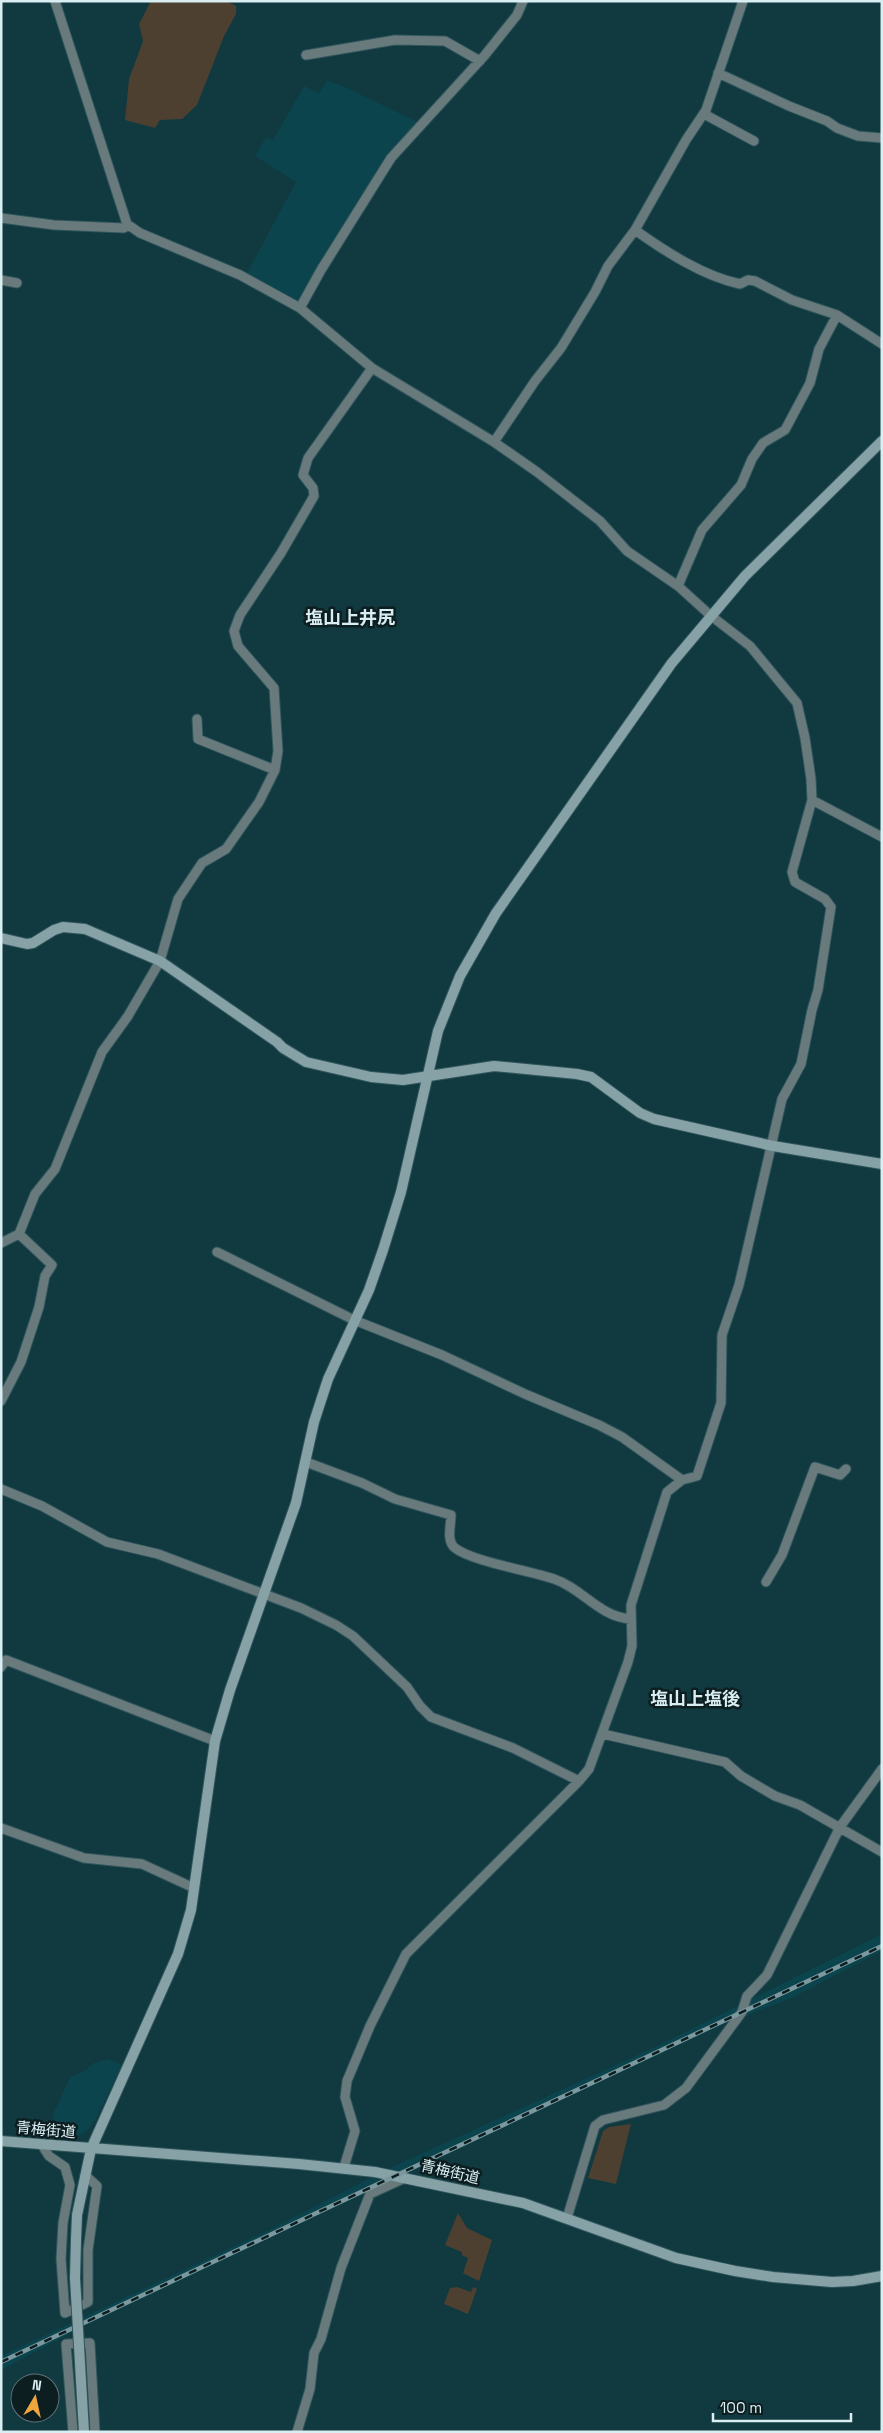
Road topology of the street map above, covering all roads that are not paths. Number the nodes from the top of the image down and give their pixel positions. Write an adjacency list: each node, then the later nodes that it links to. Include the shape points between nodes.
1 (54, 1): 15 (street, via 127,224 140,233 240,275)
2 (523, 1): 5 (street, via 517,15)
3 (743, 1): 6 (street)
4 (306, 55): 5 (street, via 395,40 445,41)
5 (480, 61): 15 (street, via 391,158)
6 (718, 73): 7 (street); 8 (street, via 828,121 837,128 858,136)
7 (704, 114): 9 (street); 12 (street)
8 (882, 138)
9 (754, 141)
10 (1, 218): 11 (street, via 54,225)
11 (124, 228)
12 (636, 230): 16 (street, via 690,264 726,281 740,284 755,280 792,300); 20 (street, via 608,266 561,348)
13 (1, 280): 14 (street)
14 (17, 283)
15 (300, 308): 18 (street)
16 (837, 315): 17 (street); 21 (street, via 819,349 810,383 785,430 763,443 752,458 741,485 702,530)
17 (882, 344)
18 (372, 368): 20 (street); 24 (street, via 308,458 303,475 313,488 314,496 240,615 234,631 238,646 274,688 278,751)
19 (882, 441): 22 (street, via 745,576)
20 (494, 442): 21 (street, via 600,521 627,551)
21 (678, 586): 22 (street)
22 (710, 615): 25 (street, via 750,646 796,703 806,746); 29 (street, via 671,664 496,913 460,976 443,1016)
23 (197, 719): 24 (street, via 198,739)
24 (275, 770): 28 (street, via 259,802 226,849 202,863 178,899)
25 (812, 800): 26 (street); 30 (street, via 792,872 795,882 825,898 831,907 818,990 801,1064 782,1099)
26 (882, 837)
27 (1, 938): 28 (street, via 33,943 54,930 74,927)
28 (160, 961): 29 (street, via 306,1062 371,1077 403,1080); 32 (street, via 128,1016 102,1052 55,1169 35,1194)
29 (427, 1077): 30 (street, via 494,1066 576,1074 590,1077 640,1113 654,1119); 35 (street, via 401,1192 374,1274)
30 (773, 1146): 31 (street); 39 (street, via 739,1284 722,1335 720,1410 697,1476)
31 (882, 1164)
32 (20, 1234): 33 (street); 36 (street, via 52,1265 45,1276 39,1307 21,1362)
33 (1, 1243)
34 (217, 1252): 35 (street)
35 (354, 1320): 37 (street, via 328,1379 314,1422); 39 (street, via 442,1354 599,1425 622,1437)
36 (1, 1401)
37 (306, 1462): 42 (street, via 296,1503); 43 (street, via 395,1499 451,1515 449,1540 455,1548 556,1579 601,1610)
38 (846, 1469): 41 (street, via 840,1475 815,1467 782,1555)
39 (682, 1480): 43 (street, via 667,1492 636,1585)
40 (1, 1489): 42 (street, via 42,1506 107,1542 158,1554)
41 (766, 1582)
42 (264, 1594): 46 (street); 48 (street, via 301,1608 353,1636 407,1687 431,1717 513,1748)
43 (631, 1619): 45 (street, via 632,1646)
44 (1, 1667): 46 (street, via 6,1660)
45 (603, 1734): 48 (street, via 589,1770); 49 (street, via 726,1762 740,1776 775,1796 800,1805)
46 (215, 1741): 52 (street)
47 (882, 1769): 49 (street)
48 (579, 1781): 56 (street, via 406,1954 347,2081 345,2097 355,2131)
49 (840, 1827): 51 (street); 59 (street, via 767,1975 747,1996 742,2012 686,2088 664,2105 603,2120 595,2126)
50 (1, 1828): 52 (street, via 84,1858 142,1864)
51 (882, 1852)
52 (194, 1888): 55 (street, via 178,1954)
53 (1, 2141): 54 (street, 青梅街道)
54 (42, 2145): 55 (street, 青梅街道); 57 (street, via 49,2156 65,2167 70,2184 63,2223 65,2312 88,2302 88,2250 97,2186)
55 (91, 2149): 56 (street, 青梅街道); 57 (street)
56 (344, 2167): 58 (street, 青梅街道)
57 (85, 2175): 62 (street, bridge, via 77,2215 75,2278)
58 (405, 2178): 59 (street, 青梅街道, via 523,2203); 64 (street, via 370,2194 341,2268 314,2353 310,2389)
59 (567, 2218): 60 (street, 青梅街道, via 676,2258 735,2271 832,2282)
60 (882, 2276)
61 (73, 2432): 63 (street, via 66,2344 90,2343)
62 (84, 2432)
63 (95, 2432)
64 (297, 2432)

